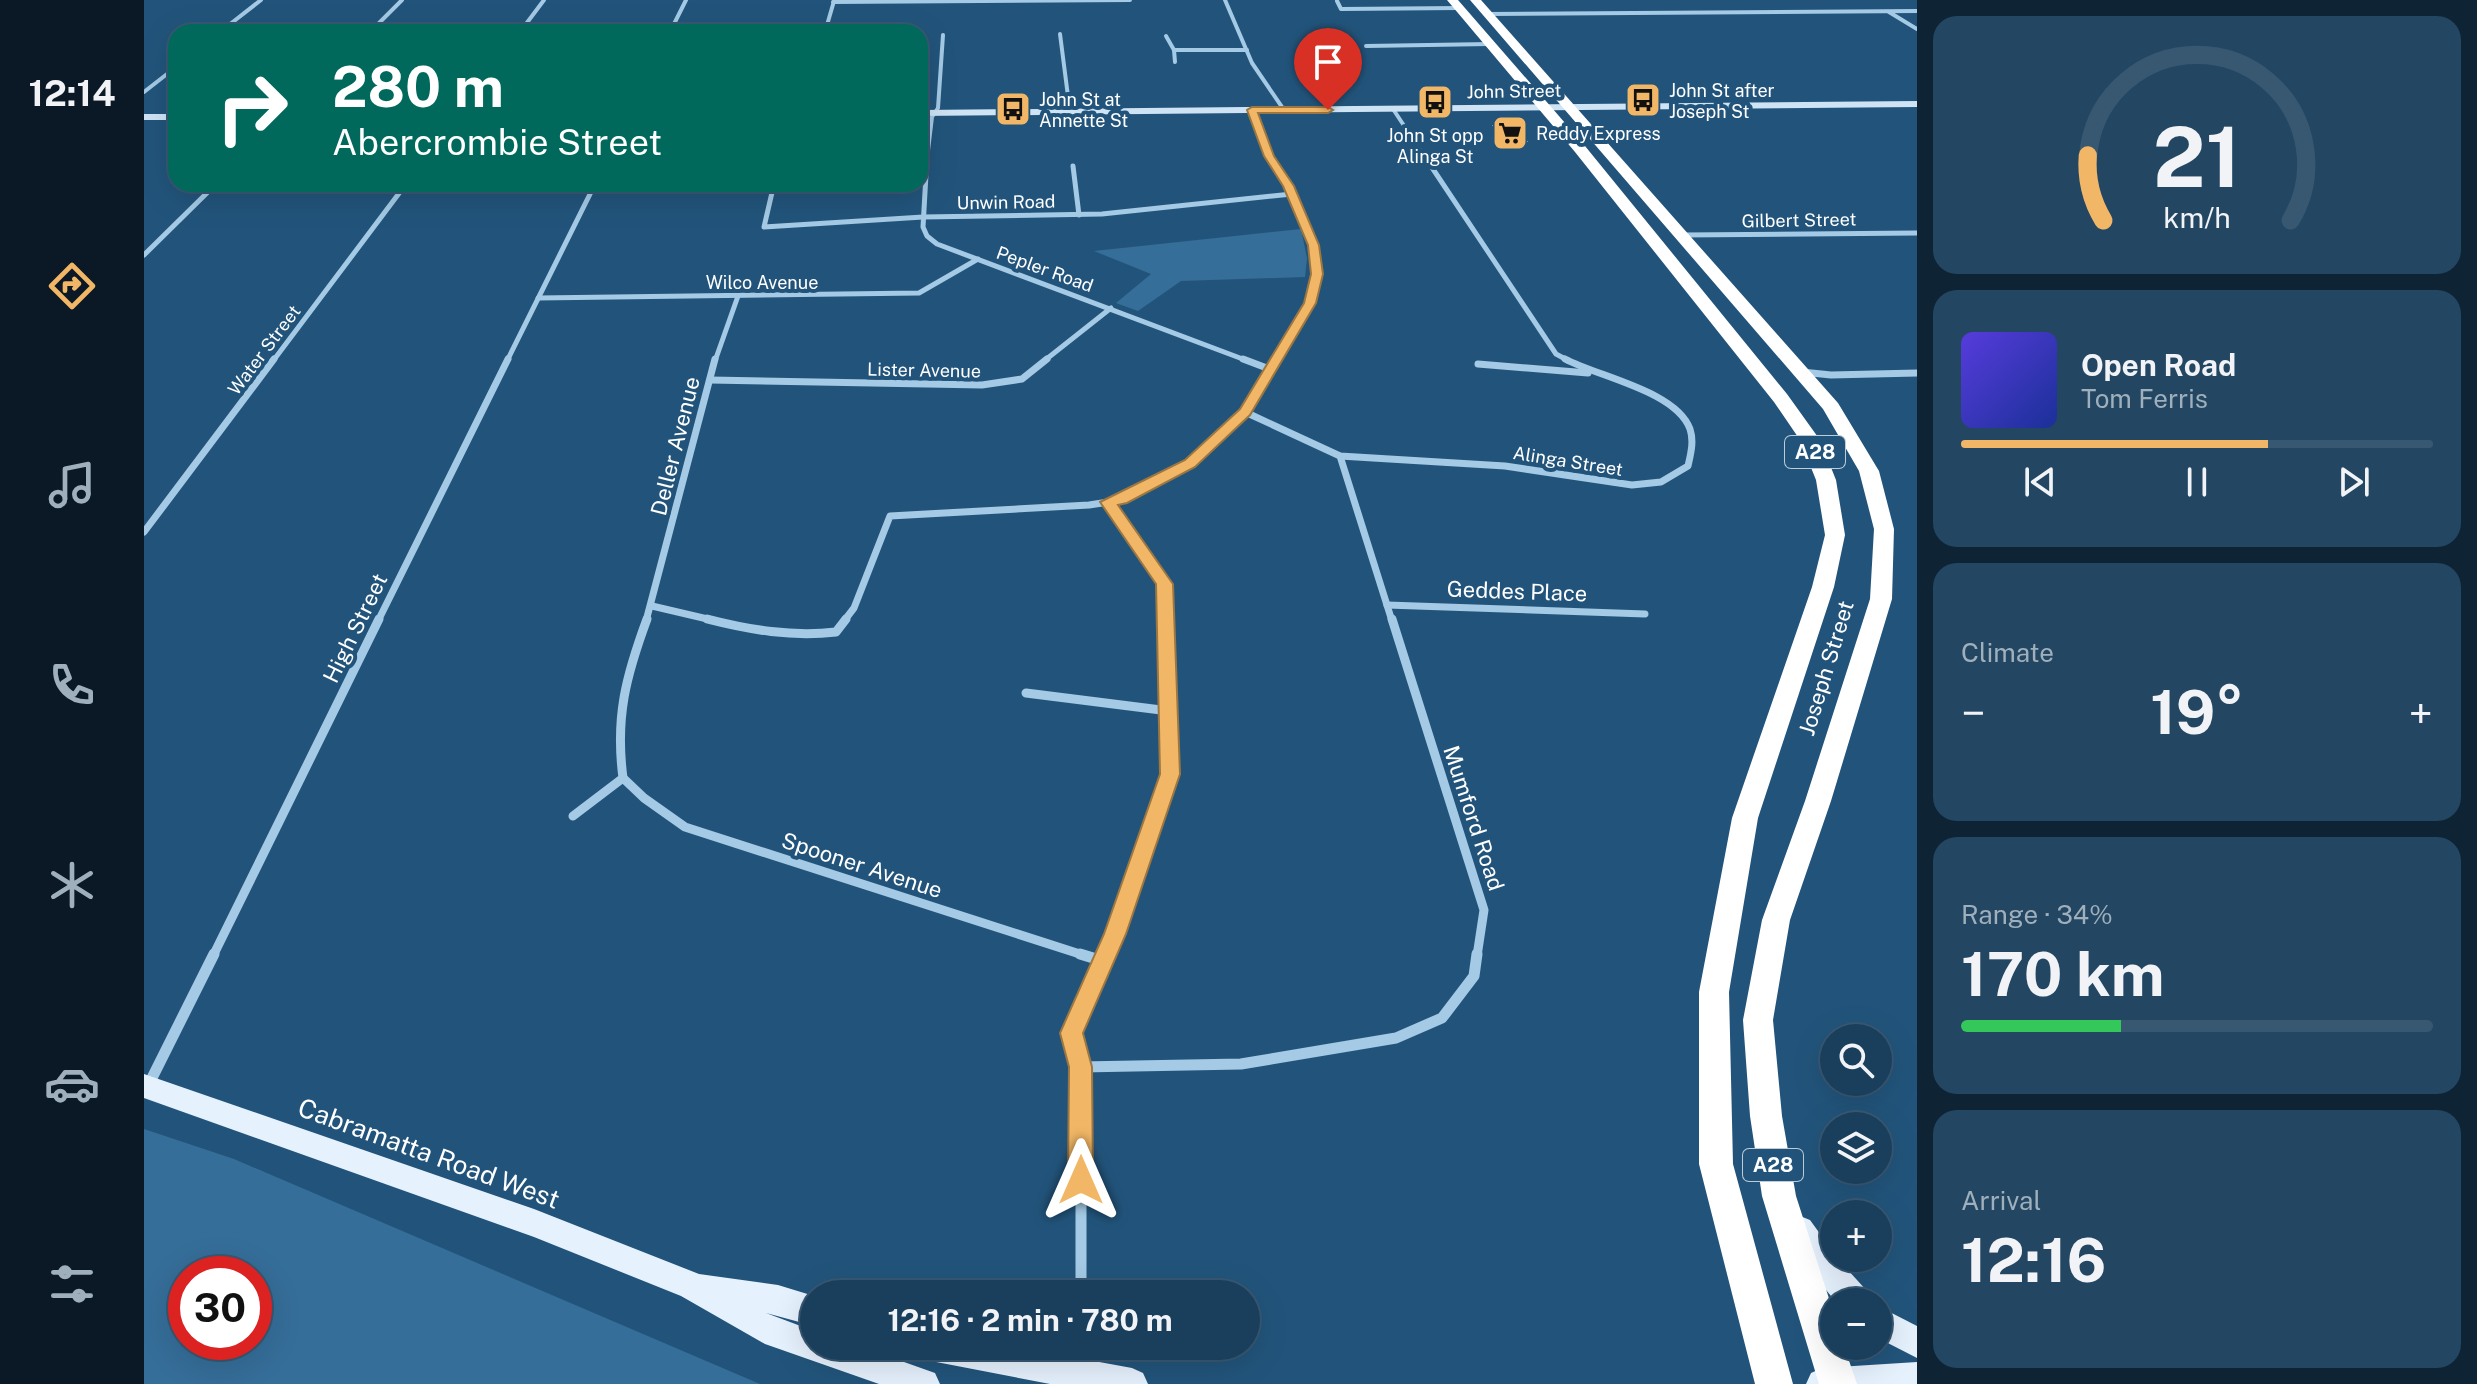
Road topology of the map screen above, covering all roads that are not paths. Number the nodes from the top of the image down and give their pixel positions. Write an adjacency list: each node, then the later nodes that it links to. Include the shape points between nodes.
1 (261, 0): 14 (street)
2 (402, 0): 15 (street)
3 (544, 0): 16 (street)
4 (686, 0): 17 (street)
5 (1130, 0): 8 (street)
6 (1225, 0): 26 (street)
7 (1475, 0): 13 (highway, Joseph Street / A28)
8 (834, 1): 18 (street)
9 (1337, 1): 10 (street, via 1341,9)
10 (1455, 4): 23 (highway, Joseph Street / A28)
11 (1888, 11): 12 (street); 13 (street); 19 (street)
12 (1917, 11)
13 (1488, 14): 32 (highway, Joseph Street / A28)
14 (230, 24)
15 (378, 24)
16 (526, 24)
17 (674, 24)
18 (827, 24)
19 (1917, 29)
20 (1060, 34): 36 (street)
21 (943, 35): 38 (street)
22 (1166, 36): 25 (street)
23 (1490, 44): 24 (street); 31 (highway, Joseph Street / A28)
24 (1366, 46)
25 (1174, 50): 26 (street); 27 (street)
26 (1247, 50): 35 (street)
27 (1175, 62)
28 (168, 73): 29 (street)
29 (144, 92)
30 (1917, 104): 32 (street, John Street)
31 (1543, 107): 32 (street, John Street); 33 (street, John Street); 90 (highway, Joseph Street / A28, via 1781,398 1810,440 1826,480 1835,535 1823,587 1745,818 1714,992 1716,1164)
32 (1567, 107): 52 (highway, Joseph Street / A28)
33 (1393, 109): 35 (street, John Street); 61 (street, Alinga Street, via 1556,354)
34 (1252, 110): 35 (street, John Street); 36 (street, John Street); 48 (street, via 1273,164)
35 (1284, 110)
36 (1070, 112): 38 (street, John Street)
37 (928, 113): 38 (street, John Street)
38 (935, 113): 42 (street)
39 (144, 117): 40 (street)
40 (168, 117)
41 (1073, 166): 49 (street)
42 (928, 174)
43 (208, 192): 53 (street)
44 (400, 192): 67 (street, Water Street)
45 (591, 192): 56 (street, High Street)
46 (772, 192): 50 (street, Unwin Road, via 764,227)
47 (926, 192): 50 (street)
48 (1292, 194): 49 (street, Unwin Road); 59 (street, via 1314,245 1317,274 1310,303)
49 (1079, 215): 50 (street, Unwin Road)
50 (923, 217): 54 (street, Pepler Road, via 928,238)
51 (1917, 233): 52 (street, Gilbert Street)
52 (1681, 235): 60 (highway, Joseph Street / A28)
53 (144, 255)
54 (978, 259): 55 (street, Wilco Avenue, via 919,293); 57 (street, Pepler Road)
55 (738, 296): 56 (street, Wilco Avenue); 63 (street, Deller Avenue)
56 (538, 298): 77 (street, High Street)
57 (1111, 308): 59 (street, Pepler Road); 63 (street, Lister Avenue, via 1010,383)
58 (1478, 364): 61 (street)
59 (1272, 370): 64 (street)
60 (1802, 372): 62 (street); 78 (highway, Joseph Street / A28, via 1869,471 1884,529 1881,599 1776,920 1758,1020)
61 (1593, 373): 65 (street, Alinga Street, via 1660,397 1675,408 1690,427 1694,451 1688,466 1661,482 1632,485 1505,466)
62 (1917, 373)
63 (710, 380): 69 (street, Deller Avenue)
64 (1245, 412): 65 (street, Alinga Street); 66 (street, via 1190,464 1122,500)
65 (1340, 456): 68 (street, Mumford Road)
66 (1108, 502): 69 (street, via 890,516 854,608 836,632 812,637 776,632); 72 (street, via 1165,584)
67 (144, 532)
68 (1387, 605): 70 (street, Geddes Place); 76 (street, Mumford Road, via 1484,910 1474,976 1442,1018 1396,1038 1241,1064)
69 (652, 606): 73 (street, via 628,670 618,739)
70 (1645, 614)
71 (1026, 693): 72 (street)
72 (1169, 711): 75 (street, via 1170,774)
73 (623, 778): 74 (street); 75 (street, Spooner Avenue, via 685,827)
74 (573, 816)
75 (1103, 961): 76 (street, via 1071,1033)
76 (1081, 1067): 79 (street)
77 (146, 1087): 80 (main road, Cabramatta Road West, via 534,1223)
78 (1779, 1196): 81 (main road); 91 (highway, Joseph Street / A28)
79 (1081, 1280)
80 (691, 1285): 82 (main road, Cabramatta Road West); 88 (main road, Cabramatta Road West, via 765,1329)
81 (1844, 1288)
82 (800, 1307)
83 (1892, 1329): 84 (main road)
84 (1917, 1343)
85 (1022, 1360): 86 (main road)
86 (1081, 1369): 89 (main road)
87 (1917, 1377): 91 (main road)
88 (924, 1384)
89 (1132, 1384)
90 (1774, 1384)
91 (1833, 1384)

